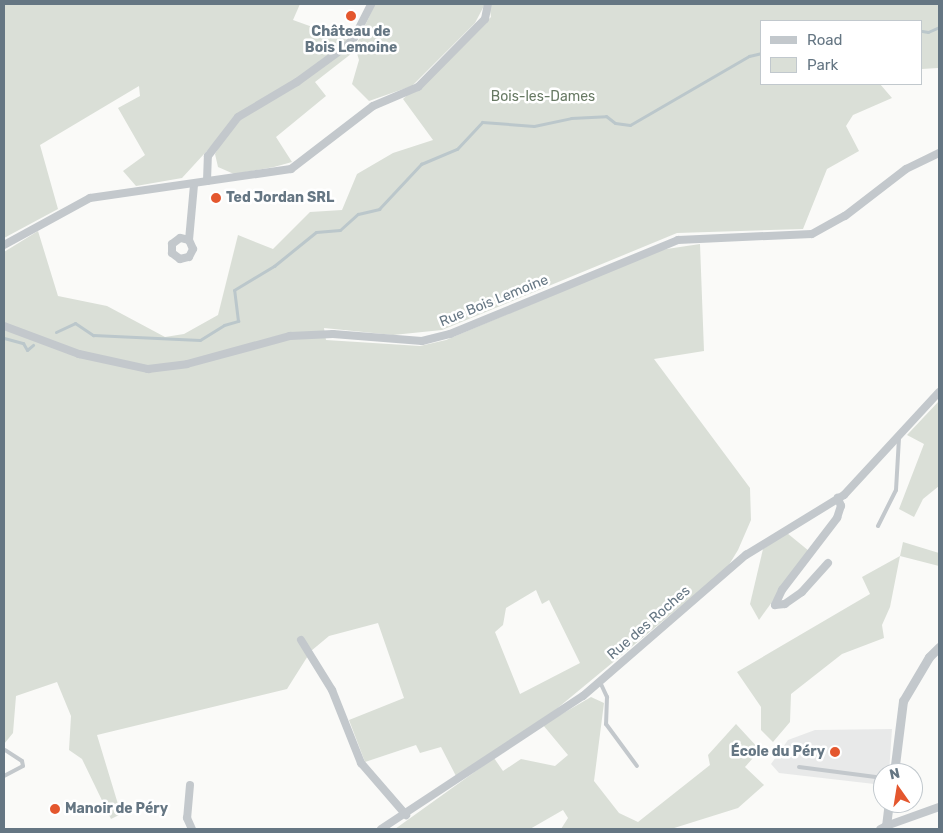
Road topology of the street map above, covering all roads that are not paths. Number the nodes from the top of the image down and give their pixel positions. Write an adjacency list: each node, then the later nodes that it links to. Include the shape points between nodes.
1 (371, 4): 4 (street, via 354,38 345,47 297,82 238,117 208,156)
2 (488, 4): 4 (street, via 485,19 418,87 373,106 291,169)
3 (939, 153): 8 (street, Rue Bois Lemoine, via 906,169 844,216 812,234 678,240 450,334 422,341 333,334 290,336 187,364 148,369 79,354)
4 (207, 181): 5 (street)
5 (194, 185): 6 (street); 7 (street, via 90,198)
6 (189, 240)
7 (4, 245)
8 (4, 326)
9 (939, 392): 10 (street, Rue des Roches)
10 (899, 438): 11 (street, Rue des Roches); 12 (lane, via 896,490)
11 (838, 498): 13 (street, via 841,506 833,525 782,590 775,605 785,604 802,592); 16 (street, Rue des Roches, via 746,555)
12 (878, 526)
13 (828, 563)
14 (300, 640): 26 (street, via 332,690 362,764)
15 (939, 647): 18 (street, via 928,657 903,701)
16 (600, 682): 19 (lane, via 607,697 606,724); 26 (street, Rue des Roches)
17 (5, 750): 21 (lane, via 22,761 23,766)
18 (895, 763)
19 (637, 766)
20 (799, 767): 22 (lane)
21 (4, 776)
22 (873, 777)
23 (190, 784): 28 (street, via 186,818)
24 (939, 807): 27 (street)
25 (887, 813): 27 (street)
26 (406, 815): 29 (street, Rue des Roches)
27 (883, 828)
28 (192, 829)
29 (381, 829)

